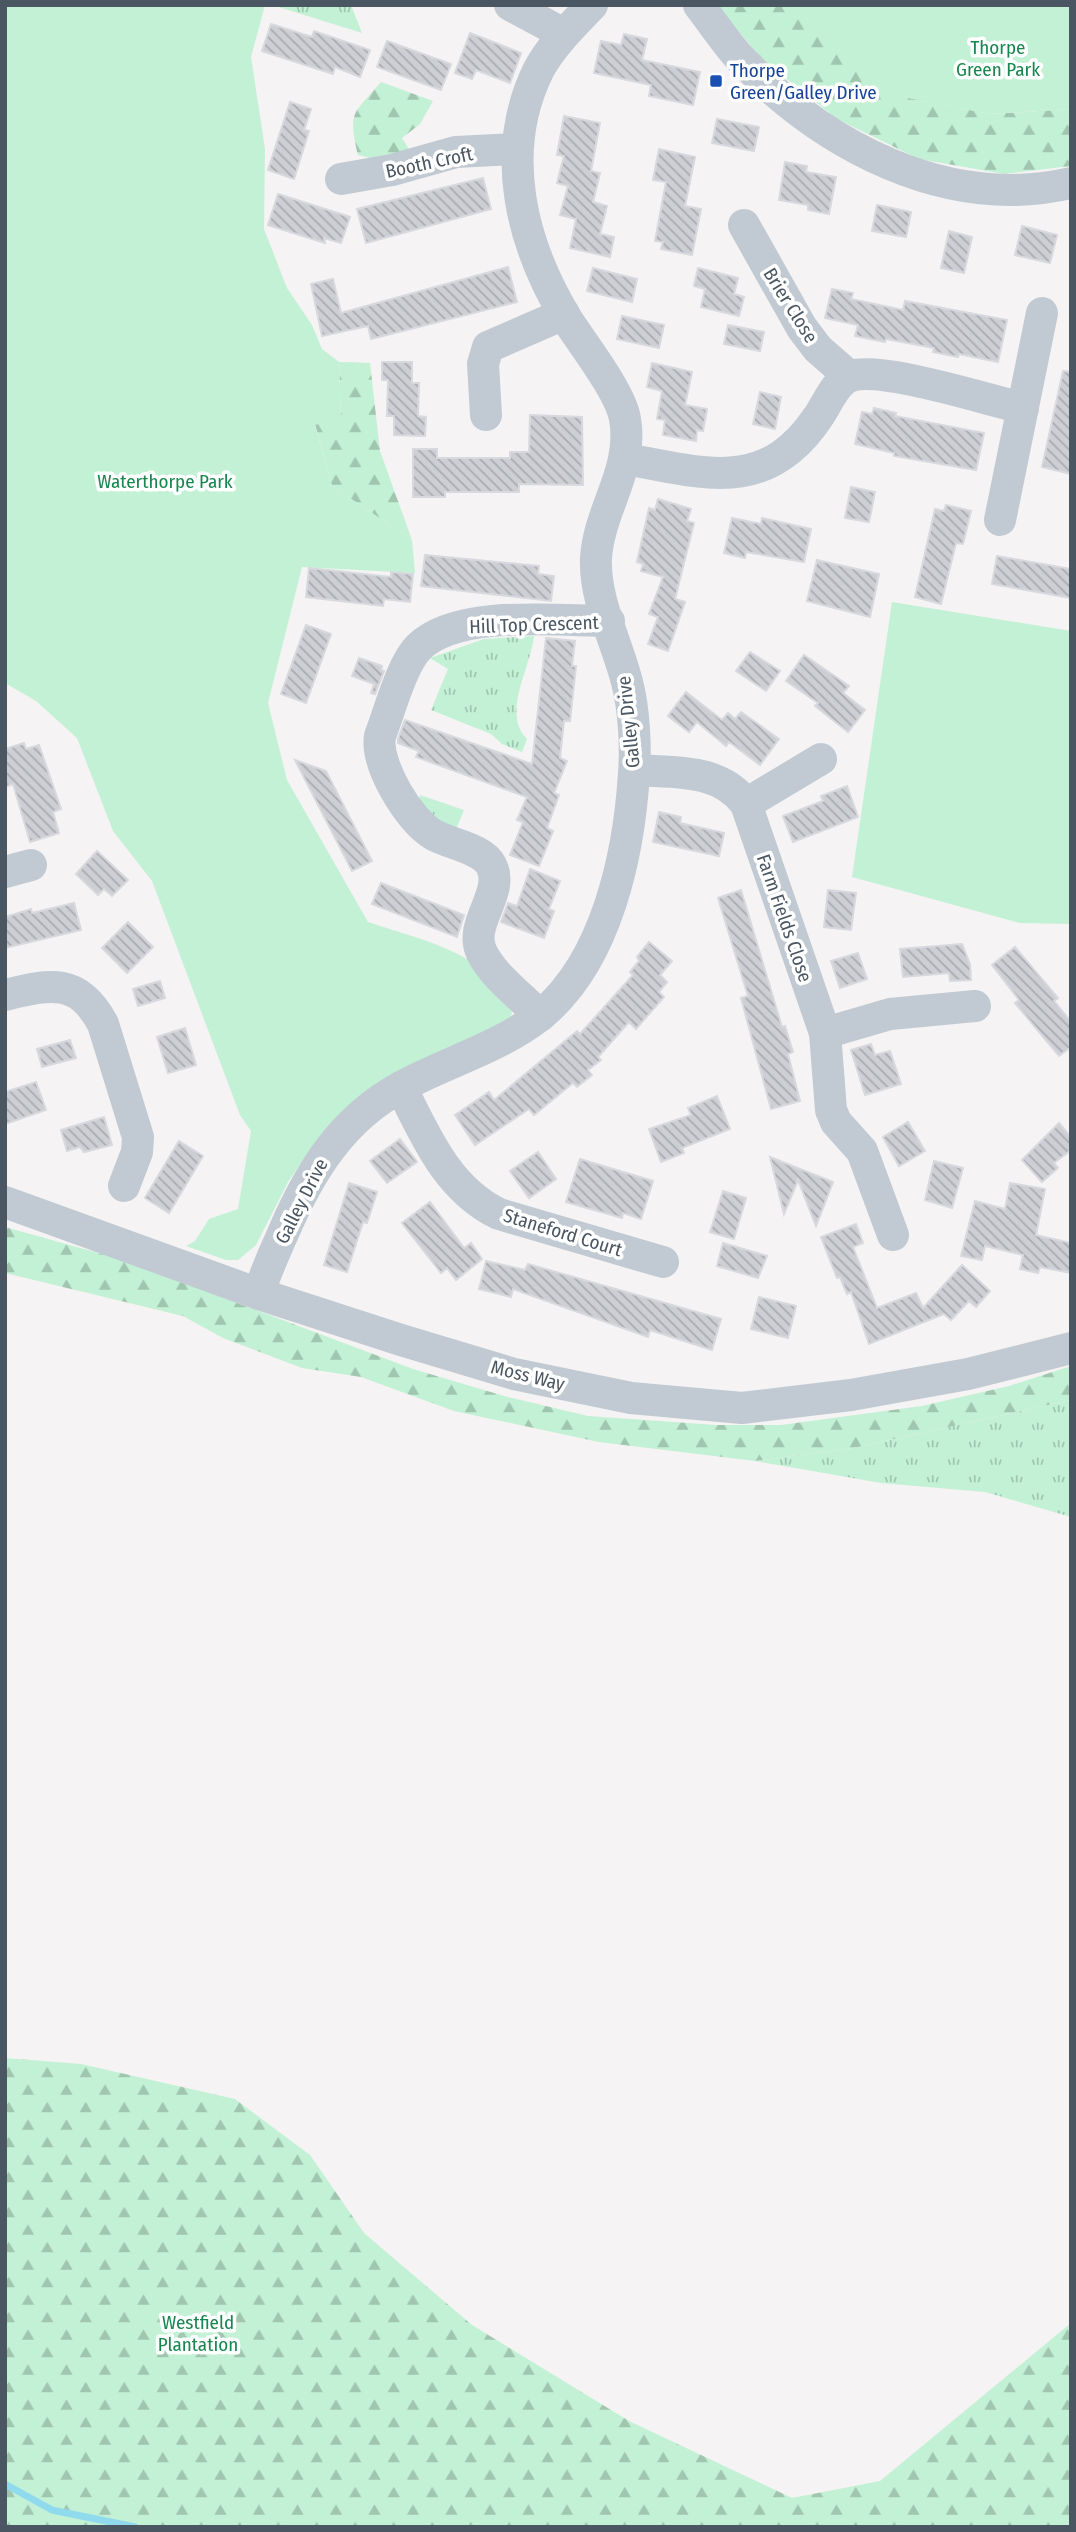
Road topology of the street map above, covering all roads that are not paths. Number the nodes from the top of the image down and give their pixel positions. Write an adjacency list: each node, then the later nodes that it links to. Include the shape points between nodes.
1 (510, 5): 4 (street)
2 (592, 5): 4 (street, Galley Drive)
3 (699, 5): 7 (street, via 768,85 800,112 876,159 929,179 979,188 1025,190)
4 (564, 34): 5 (street, Galley Drive, via 540,69 525,108)
5 (517, 149): 6 (street, Booth Croft, via 456,152); 10 (street, Galley Drive, via 517,180 532,245)
6 (341, 179)
7 (1071, 183)
8 (744, 225): 11 (street, Brier Close, via 802,327 818,349)
9 (1042, 313): 12 (street)
10 (564, 314): 13 (street, via 488,347 483,364); 14 (street, Galley Drive, via 621,405)
11 (849, 376): 12 (street, via 891,377); 14 (street, via 791,448 744,472 724,475)
12 (1023, 408): 15 (street)
13 (486, 415)
14 (626, 459): 16 (street, Galley Drive, via 596,558)
15 (1000, 520)
16 (609, 621): 18 (street, Galley Drive, via 629,688); 22 (street, Hill Top Crescent, via 471,623 432,638 412,656 377,749 405,804 424,828 483,856 491,865 494,881 478,933 480,950 492,969)
17 (821, 760): 19 (street)
18 (635, 770): 19 (street, Farm Fields Close, via 719,780 736,790); 22 (street, Galley Drive, via 624,843 602,922 588,958 567,989)
19 (746, 804): 23 (street, Farm Fields Close)
20 (5, 995): 25 (street, via 55,985 70,989 95,1009 138,1137)
21 (975, 1006): 23 (street, via 890,1014)
22 (540, 1016): 24 (street, Galley Drive, via 471,1056)
23 (825, 1033): 27 (street, Farm Fields Close, via 831,1110 862,1152)
24 (401, 1087): 28 (street, Staneford Court, via 450,1175 482,1206); 29 (street, Galley Drive, via 361,1113 330,1145 301,1192)
25 (124, 1186)
26 (5, 1202): 29 (street, Moss Way)
27 (893, 1235)
28 (663, 1262)
29 (259, 1294): 30 (street, Moss Way, via 514,1374 631,1398 742,1408 968,1374)
30 (1071, 1348)

